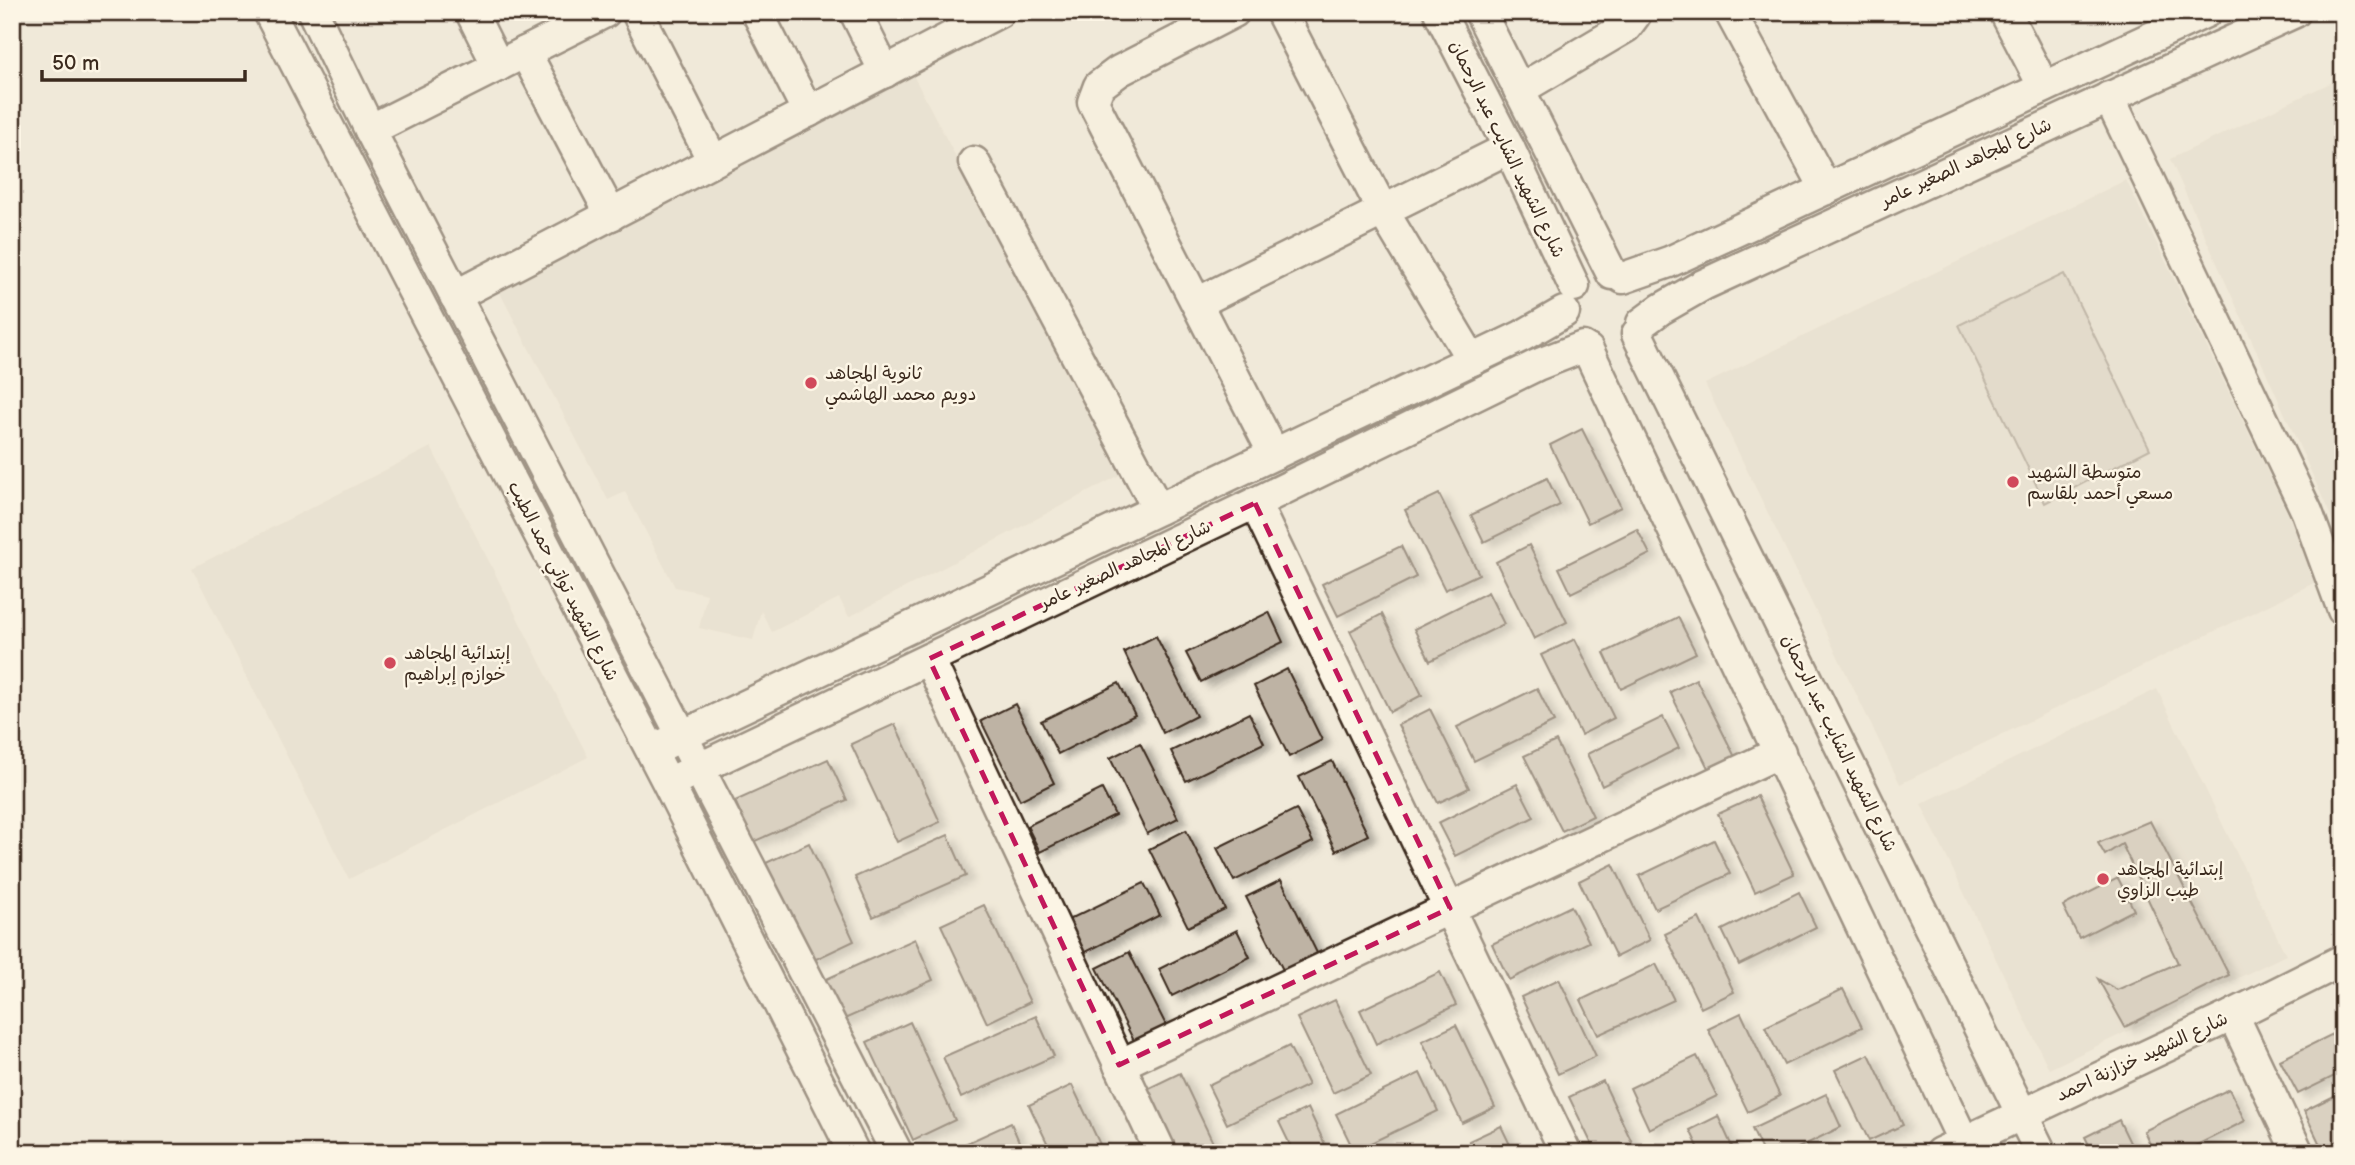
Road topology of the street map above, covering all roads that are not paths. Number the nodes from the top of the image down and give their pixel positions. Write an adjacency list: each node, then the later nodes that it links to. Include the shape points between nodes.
1 (269, 12): 46 (street, شارع الشهيد تواتي حمد الطيب)
2 (313, 12): 26 (street, شارع الشهيد تواتي حمد الطيب)
3 (471, 12): 20 (street)
4 (637, 12): 28 (street)
5 (757, 12): 25 (street)
6 (855, 12): 21 (street)
7 (999, 12): 21 (street)
8 (1234, 12): 36 (street, via 1119,71 1099,86 1093,102)
9 (1280, 12): 31 (street)
10 (1438, 12): 27 (street, شارع الشهيد الشايب عبد الرحمان)
11 (1480, 12): 23 (street, شارع الشهيد الشايب عبد الرحمان)
12 (1634, 12): 23 (street, via 1626,27)
13 (1730, 12): 30 (street)
14 (2004, 12): 22 (street)
15 (2206, 12): 18 (street, شارع المجاهد الصغير عامر)
16 (2295, 12): 24 (street, شارع المجاهد الصغير عامر)
17 (597, 14): 19 (street)
18 (2163, 21): 22 (street, شارع المجاهد الصغير عامر)
19 (525, 52): 20 (street); 32 (street)
20 (498, 66): 26 (street)
21 (885, 72): 25 (street)
22 (2044, 87): 30 (street, شارع المجاهد الصغير عامر)
23 (1519, 90): 33 (street, شارع الشهيد الشايب عبد الرحمان)
24 (2109, 97): 37 (street, شارع المجاهد الصغير عامر, via 1703,285 1671,302); 43 (street, via 2307,512)
25 (808, 112): 28 (street)
26 (370, 130): 34 (street, شارع الشهيد تواتي حمد الطيب)
27 (1509, 148): 31 (street); 35 (street, شارع الشهيد الشايب عبد الرحمان)
28 (713, 161): 32 (street)
29 (974, 162): 42 (street)
30 (1826, 189): 33 (street, شارع المجاهد الصغير عامر, via 1669,262)
31 (1383, 211): 36 (street); 39 (street)
32 (611, 215): 34 (street)
33 (1617, 276): 35 (street, via 1598,273 1585,278); 37 (street, via 1641,298)
34 (456, 296): 45 (street, شارع الشهيد تواتي حمد الطيب)
35 (1569, 299): 38 (street, via 1566,326 1572,338); 39 (street, شارع المجاهد الصغير عامر, via 1522,336)
36 (1197, 303): 40 (street)
37 (1640, 329): 38 (street, via 1630,342 1610,352); 54 (street, شارع الشهيد الشايب عبد الرحمان)
38 (1586, 348): 41 (street, شارع المجاهد الصغير عامر, via 1526,371); 47 (street)
39 (1472, 360): 40 (street, شارع المجاهد الصغير عامر)
40 (1274, 454): 42 (street, شارع المجاهد الصغير عامر)
41 (1255, 503): 44 (street, شارع المجاهد الصغير عامر); 50 (street)
42 (1158, 509): 45 (street, شارع المجاهد الصغير عامر)
43 (2343, 610)
44 (929, 659): 48 (street, شارع المجاهد الصغير عامر); 53 (street)
45 (682, 735): 46 (street, شارع المجاهد الصغير عامر); 48 (street, شارع الشهيد تواتي حمد الطيب)
46 (651, 750): 49 (street, شارع الشهيد تواتي حمد الطيب)
47 (1780, 752): 50 (street); 55 (street)
48 (699, 768): 49 (street, شارع المجاهد الصغير عامر); 57 (street, شارع الشهيد تواتي حمد الطيب)
49 (668, 783): 56 (street, شارع الشهيد تواتي حمد الطيب)
50 (1450, 908): 53 (street); 59 (street)
51 (2343, 960): 52 (street, شارع الشهيد خزازنة احمد)
52 (2232, 1015): 54 (street, شارع الشهيد خزازنة احمد); 61 (street)
53 (1119, 1065): 58 (street)
54 (2021, 1114): 55 (street, شارع الشهيد خزازنة احمد); 60 (street, شارع الشهيد الشايب عبد الرحمان)
55 (1958, 1149)
56 (854, 1153)
57 (897, 1153)
58 (1161, 1153)
59 (1566, 1153)
60 (2041, 1153)
61 (2298, 1153)

